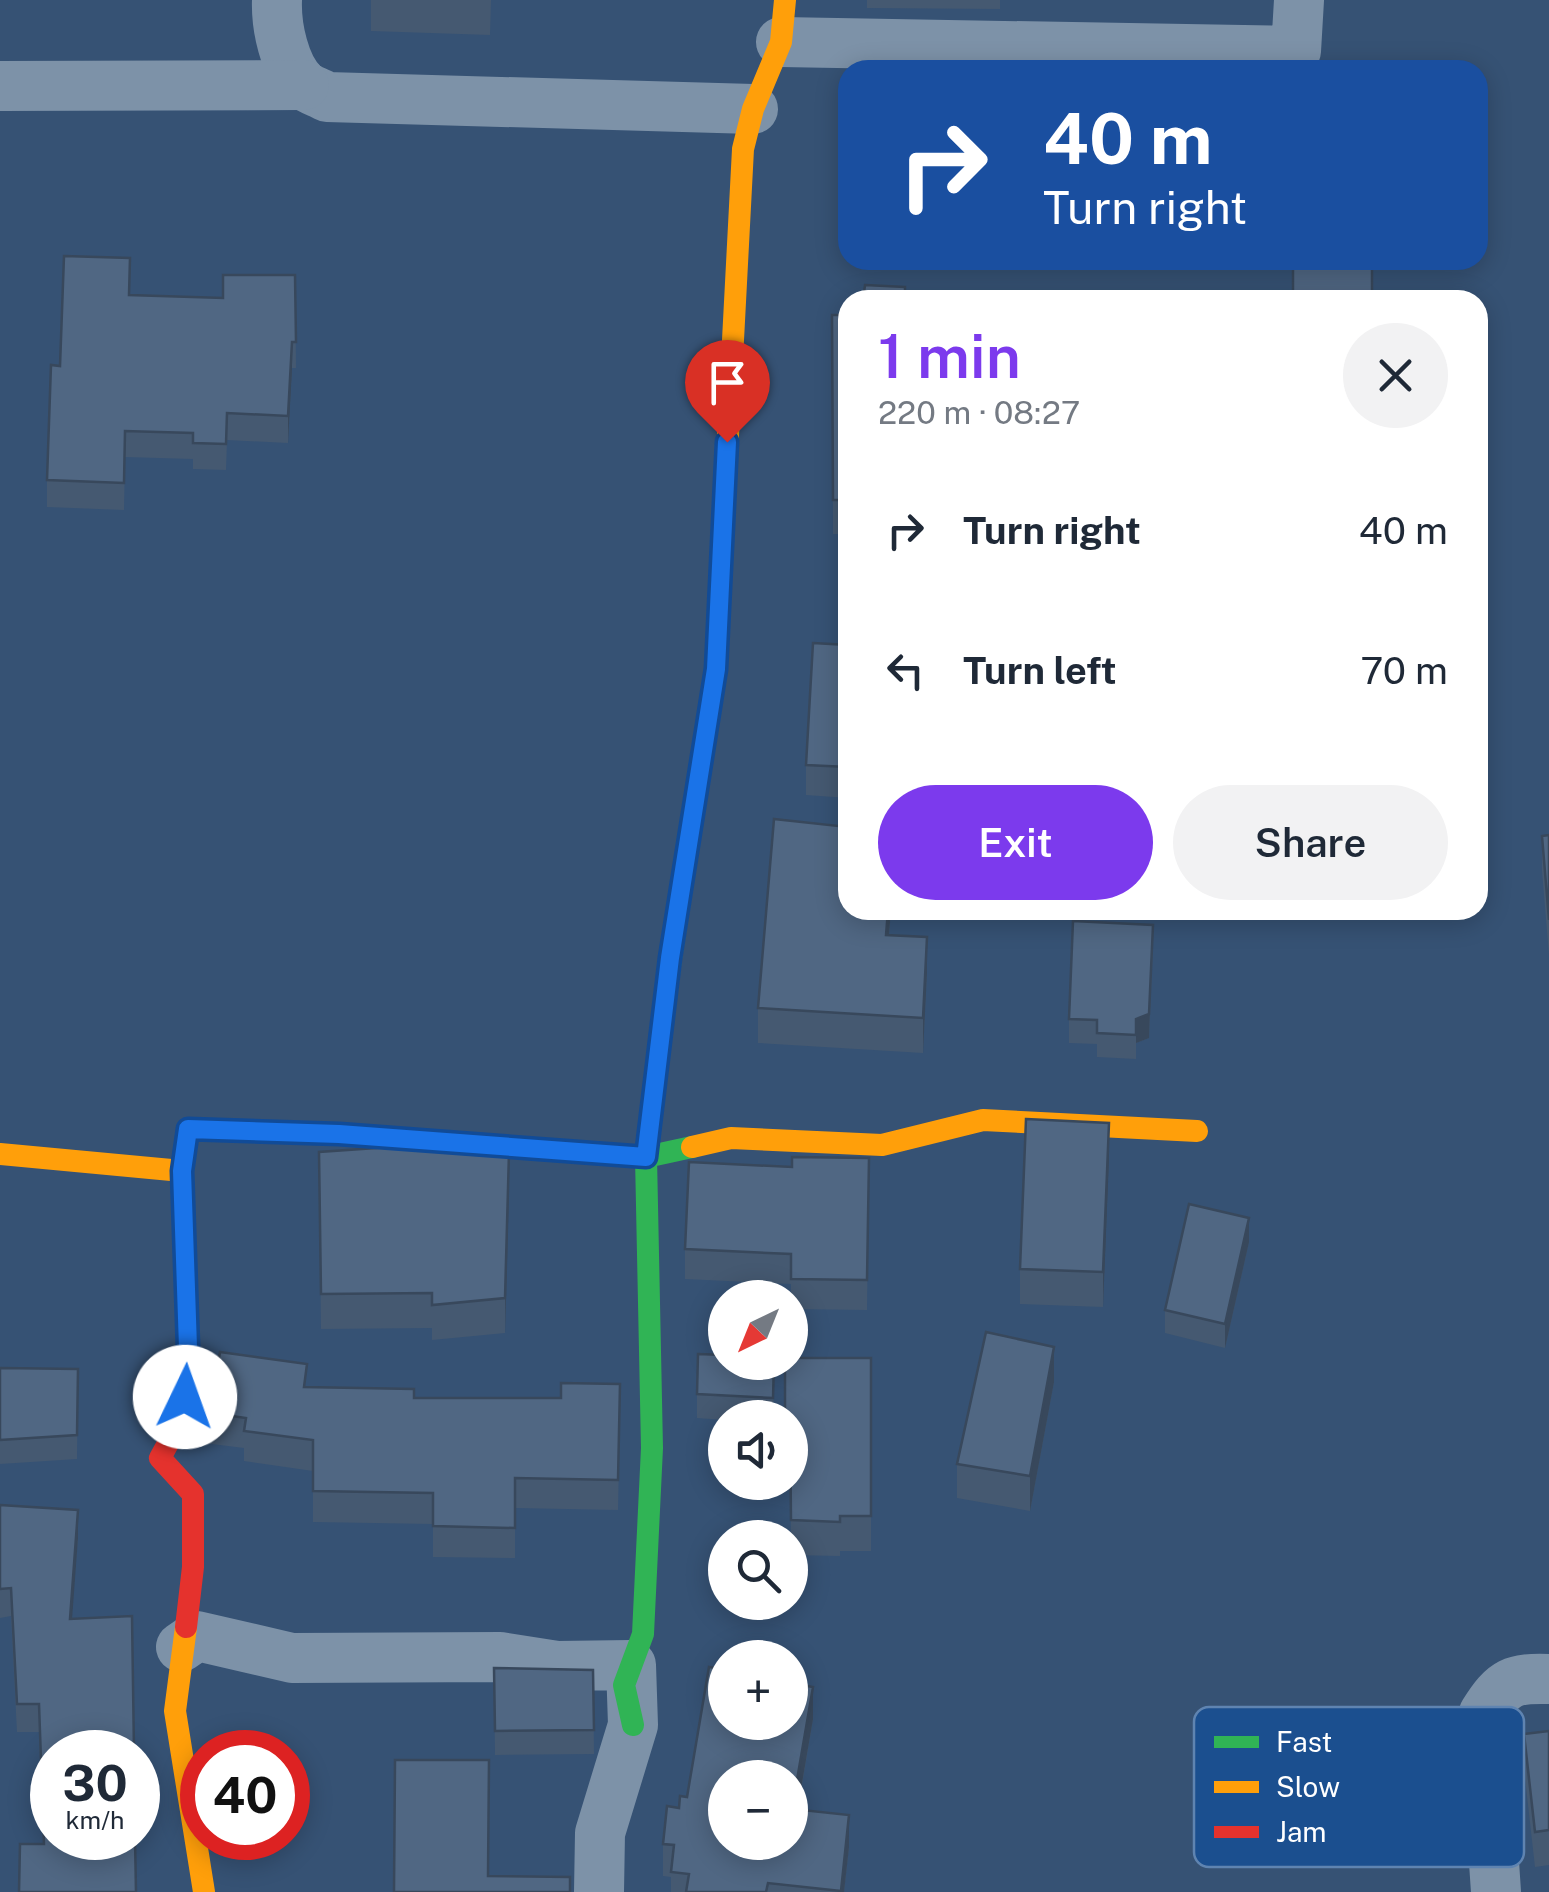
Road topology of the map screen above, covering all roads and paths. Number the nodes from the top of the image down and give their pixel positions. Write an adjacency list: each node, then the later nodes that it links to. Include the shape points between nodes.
1 (276, 0): 4 (street, via 286,53)
2 (1299, 0): 3 (street, via 1296,50)
3 (783, 21): 6 (street)
4 (304, 85): 5 (street); 6 (street, via 327,96)
5 (0, 86)
6 (752, 109): 9 (street, via 743,149 716,669)
7 (1197, 1131): 9 (street, via 983,1120 882,1144 732,1138)
8 (0, 1154): 10 (street)
9 (646, 1157): 10 (street, via 188,1129); 14 (street, via 652,1448 643,1634 624,1686)
10 (182, 1171): 11 (street, via 189,1377 182,1418 160,1458 193,1494 193,1567)
11 (181, 1646): 14 (street, via 197,1636 292,1658 500,1657 557,1666 630,1665); 16 (street, via 174,1711)
12 (1549, 1679): 13 (street, via 1517,1678)
13 (1488, 1707)
14 (633, 1725): 17 (street, via 600,1832)
15 (1494, 1867): 18 (street)
16 (204, 1892)
17 (599, 1892)
18 (1496, 1892)

